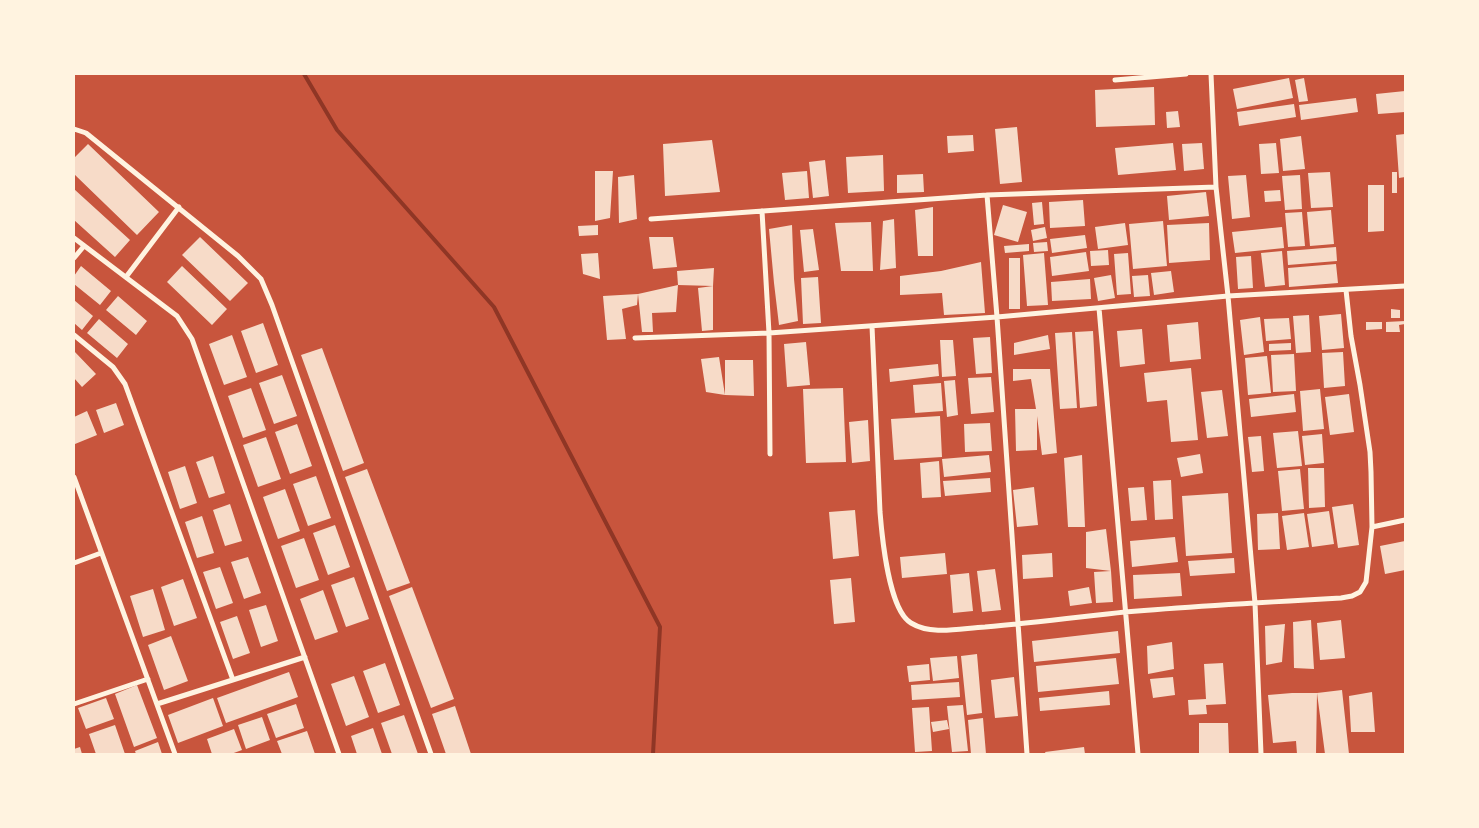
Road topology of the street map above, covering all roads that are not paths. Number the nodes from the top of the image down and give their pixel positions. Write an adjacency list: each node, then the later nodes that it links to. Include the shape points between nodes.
1 (1186, 74): 3 (street)
2 (1211, 74): 5 (street)
3 (1115, 80)
4 (74, 129): 7 (street, via 86,133)
5 (1216, 187): 6 (street); 16 (street)
6 (987, 195): 8 (street); 18 (street)
7 (179, 207): 13 (street); 39 (street, via 261,279)
8 (762, 211): 9 (street); 20 (street)
9 (651, 219)
10 (74, 238): 11 (street)
11 (84, 246): 12 (street); 13 (street)
12 (74, 258)
13 (126, 277): 32 (street, via 177,316 192,339)
14 (1405, 286): 15 (street)
15 (1346, 290): 16 (street); 26 (street, via 1370,452)
16 (1228, 296): 17 (street); 29 (street)
17 (1099, 308): 18 (street); 30 (street)
18 (997, 317): 19 (street); 31 (street)
19 (872, 326): 20 (street); 31 (street, via 882,531 897,605 909,622 922,628 940,630)
20 (769, 333): 22 (street); 23 (street)
21 (74, 336): 34 (street, via 113,367 125,384)
22 (635, 338)
23 (770, 454)
24 (74, 477): 27 (street)
25 (1405, 520): 26 (street)
26 (1372, 527): 29 (street, via 1366,582 1360,592 1341,598)
27 (102, 553): 28 (street); 33 (street)
28 (74, 563)
29 (1255, 603): 30 (street); 42 (street)
30 (1125, 612): 31 (street); 41 (street)
31 (1018, 624): 40 (street)
32 (305, 657): 34 (street); 38 (street)
33 (148, 679): 35 (street); 36 (street)
34 (233, 680): 36 (street)
35 (74, 704)
36 (157, 704): 37 (street)
37 (175, 754)
38 (338, 754)
39 (432, 754)
40 (1027, 754)
41 (1138, 754)
42 (1261, 754)

